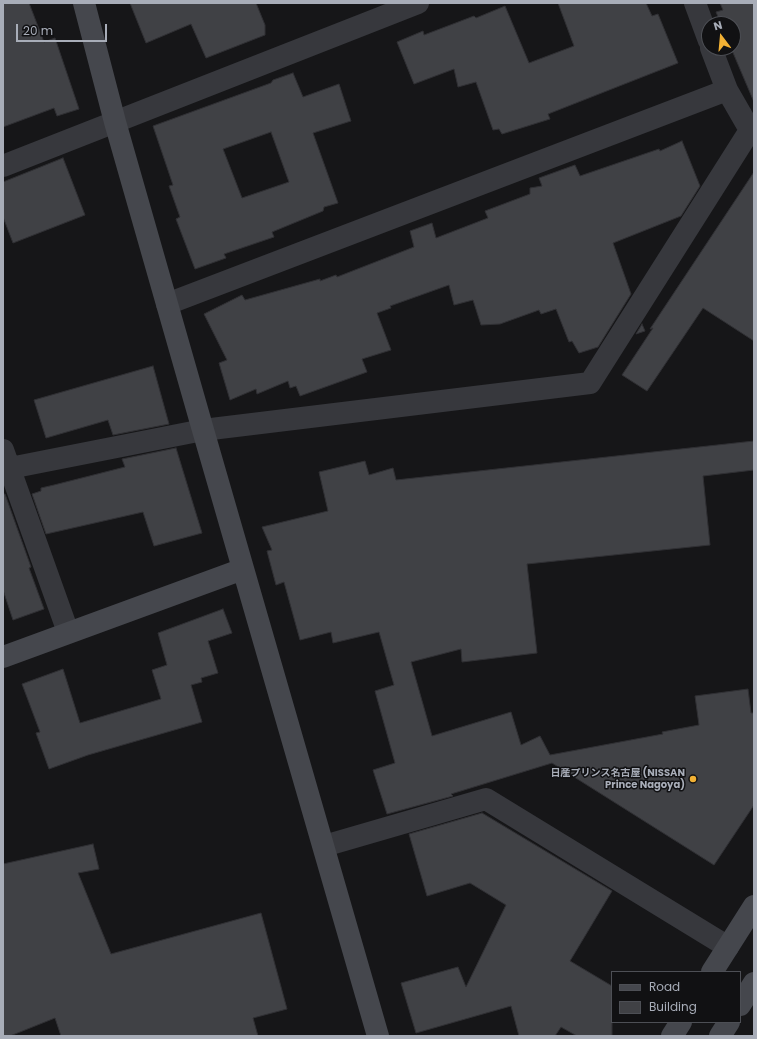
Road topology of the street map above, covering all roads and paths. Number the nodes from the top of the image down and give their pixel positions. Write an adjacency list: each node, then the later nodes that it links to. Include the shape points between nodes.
1 (84, 3): 7 (street)
2 (418, 3): 7 (street)
3 (695, 3): 4 (street)
4 (701, 19)
5 (715, 56): 6 (street)
6 (727, 90): 8 (street); 10 (street)
7 (115, 122): 9 (street); 10 (street)
8 (753, 129): 11 (street, via 590,383)
9 (3, 166)
10 (167, 304): 11 (street)
11 (203, 430): 12 (street); 13 (street)
12 (6, 459): 14 (street)
13 (243, 569): 14 (street); 16 (street)
14 (68, 632): 15 (street)
15 (3, 657)
16 (324, 846): 18 (street, via 486,799); 24 (street)
17 (754, 906): 18 (street)
18 (728, 947): 19 (street)
19 (713, 971)
20 (754, 983): 21 (street)
21 (741, 1003)
22 (680, 1023): 25 (street)
23 (728, 1023): 26 (street)
24 (378, 1036)
25 (672, 1036)
26 (720, 1036)

